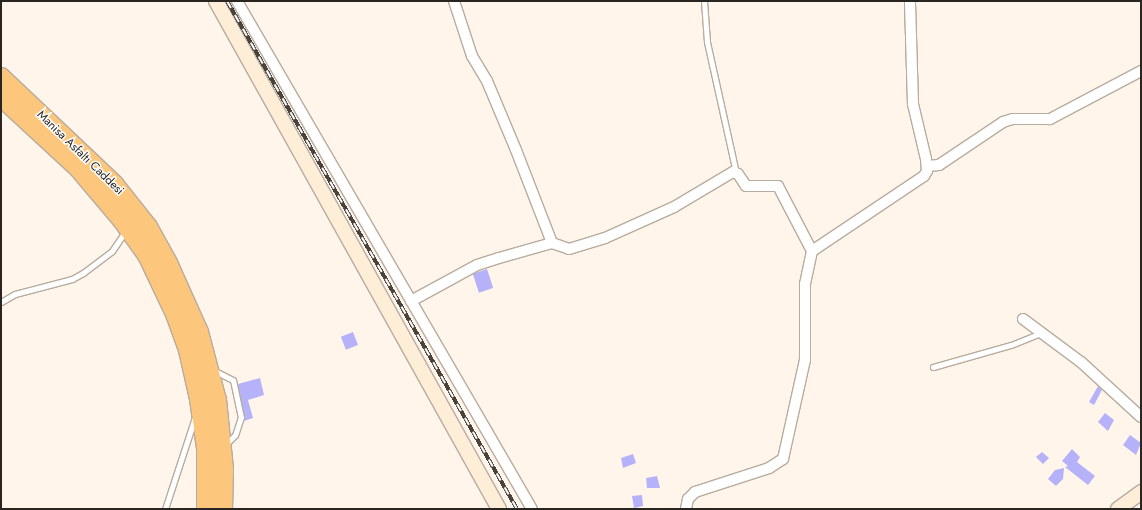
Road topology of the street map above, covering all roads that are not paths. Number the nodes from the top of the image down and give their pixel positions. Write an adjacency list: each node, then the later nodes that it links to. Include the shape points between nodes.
1 (216, 1): 25 (street)
2 (237, 1): 14 (street)
3 (454, 1): 12 (street, via 472,56 487,81)
4 (704, 1): 10 (lane, via 707,42)
5 (910, 1): 9 (street, via 913,104)
6 (1141, 71): 9 (street, via 1050,119 1013,119 1003,122 939,165)
7 (1, 77): 24 (highway, Manisa Asfaltı Caddesi, via 114,184 148,227 181,290 199,332 217,400 222,448)
8 (1, 97): 11 (highway, Manisa Asfaltı Caddesi, via 78,168)
9 (926, 166): 13 (street, via 924,176)
10 (736, 173): 12 (street, via 733,172 674,206 605,238 573,249); 13 (street, via 746,186 778,186)
11 (127, 227): 15 (lane, via 112,251 83,273 72,279 15,294); 19 (highway, Manisa Asfaltı Caddesi, via 147,255 175,314 188,350)
12 (552, 243): 14 (street, via 477,265)
13 (812, 251): 27 (street, via 805,284 806,360 783,459 769,468 695,492 688,498)
14 (411, 301): 26 (street)
15 (1, 302)
16 (1023, 319): 17 (street)
17 (1041, 333): 18 (lane, via 1011,345); 20 (street, via 1081,362)
18 (933, 367)
19 (199, 399): 22 (lane, via 189,441); 23 (highway, Manisa Asfaltı Caddesi, via 206,448)
20 (1141, 417)
21 (1141, 492): 28 (street)
22 (165, 509)
23 (206, 509)
24 (223, 509)
25 (499, 509)
26 (532, 509)
27 (686, 509)
28 (1118, 509)

